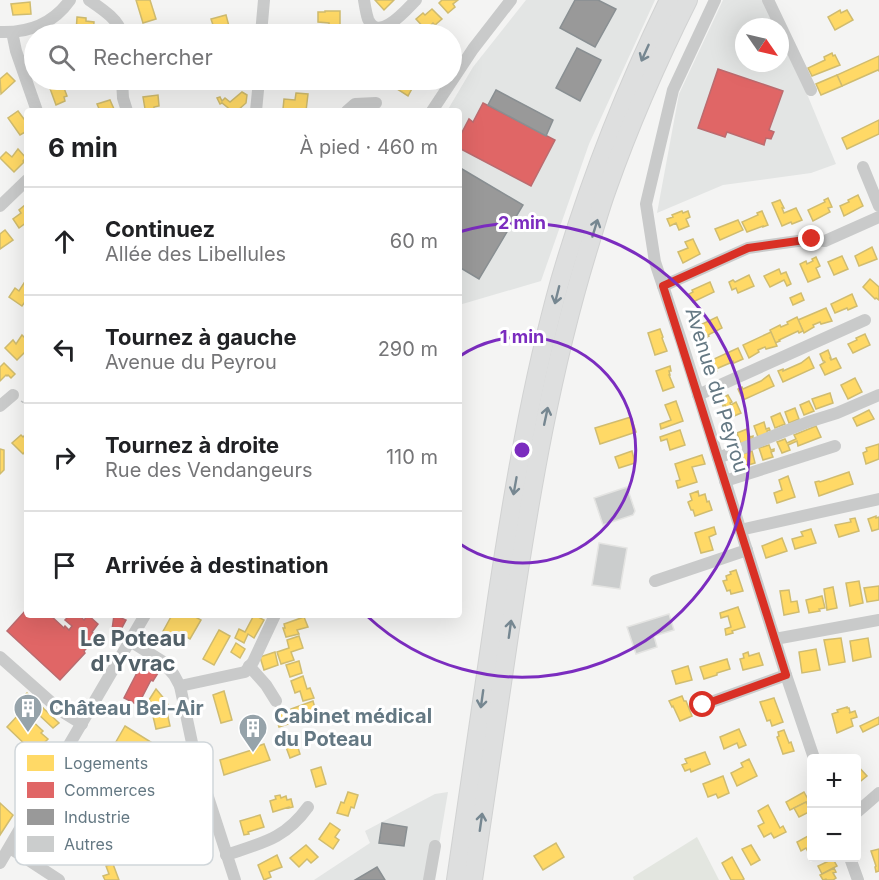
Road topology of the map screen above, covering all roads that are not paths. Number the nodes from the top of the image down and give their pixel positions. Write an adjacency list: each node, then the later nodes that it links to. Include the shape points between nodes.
1 (70, 0): 11 (street)
2 (89, 0): 12 (street)
3 (264, 0): 13 (street)
4 (364, 0): 14 (street)
5 (416, 0): 15 (street)
6 (511, 0): 18 (street)
7 (669, 0): 76 (highway, one-way to 76, via 591,184 560,282 535,385 513,499)
8 (688, 0): 76 (highway, one-way to 8, via 564,335 606,191 640,103)
9 (715, 0): 36 (street, Avenue du Peyrou, via 673,90 646,204)
10 (768, 0): 24 (street)
11 (42, 24)
12 (118, 24)
13 (262, 24)
14 (371, 24)
15 (392, 24)
16 (24, 31): 17 (street)
17 (6, 32): 19 (street)
18 (462, 66)
19 (24, 74)
20 (30, 90): 26 (street)
21 (123, 90): 27 (street)
22 (258, 90): 28 (street)
23 (446, 90): 30 (street)
24 (811, 90)
25 (376, 104): 29 (street, via 355,104)
26 (36, 108)
27 (126, 108)
28 (256, 108)
29 (350, 108)
30 (434, 108)
31 (863, 167): 34 (street)
32 (24, 183): 33 (street)
33 (0, 206)
34 (879, 206)
35 (879, 217): 36 (street, via 825,241 812,239 748,248)
36 (663, 286): 39 (street, Avenue du Peyrou)
37 (865, 320): 39 (street)
38 (13, 395): 41 (street)
39 (698, 395): 43 (street, Avenue du Peyrou)
40 (879, 395): 43 (street)
41 (0, 406)
42 (835, 446): 44 (street)
43 (718, 458): 44 (street, Avenue du Peyrou)
44 (725, 481): 46 (street, Avenue du Peyrou)
45 (879, 499): 46 (street)
46 (740, 530): 47 (street, Avenue du Peyrou)
47 (747, 550): 48 (street); 52 (street, Avenue du Peyrou)
48 (655, 581)
49 (143, 618): 53 (street)
50 (274, 618): 55 (street)
51 (879, 620): 52 (street)
52 (775, 639): 56 (street, Avenue du Peyrou)
53 (130, 641): 57 (street, via 162,661); 60 (street)
54 (0, 657): 60 (street, via 61,711)
55 (249, 666): 57 (street, via 245,672); 58 (street)
56 (786, 675): 59 (street); 63 (street, Avenue du Peyrou)
57 (180, 686): 62 (street)
58 (276, 701)
59 (703, 705)
60 (82, 724): 61 (street)
61 (72, 742)
62 (192, 742)
63 (812, 754)
64 (879, 793): 66 (street)
65 (308, 807): 72 (street, via 299,820 276,837)
66 (861, 809)
67 (213, 814): 72 (street)
68 (15, 839): 70 (street)
69 (435, 846): 79 (street)
70 (10, 848): 71 (street); 74 (street)
71 (15, 851)
72 (226, 855): 78 (street)
73 (851, 862): 80 (street)
74 (0, 864)
75 (36, 865): 77 (street)
76 (460, 877)
77 (59, 880)
78 (235, 880)
79 (429, 880)
80 (858, 880)

